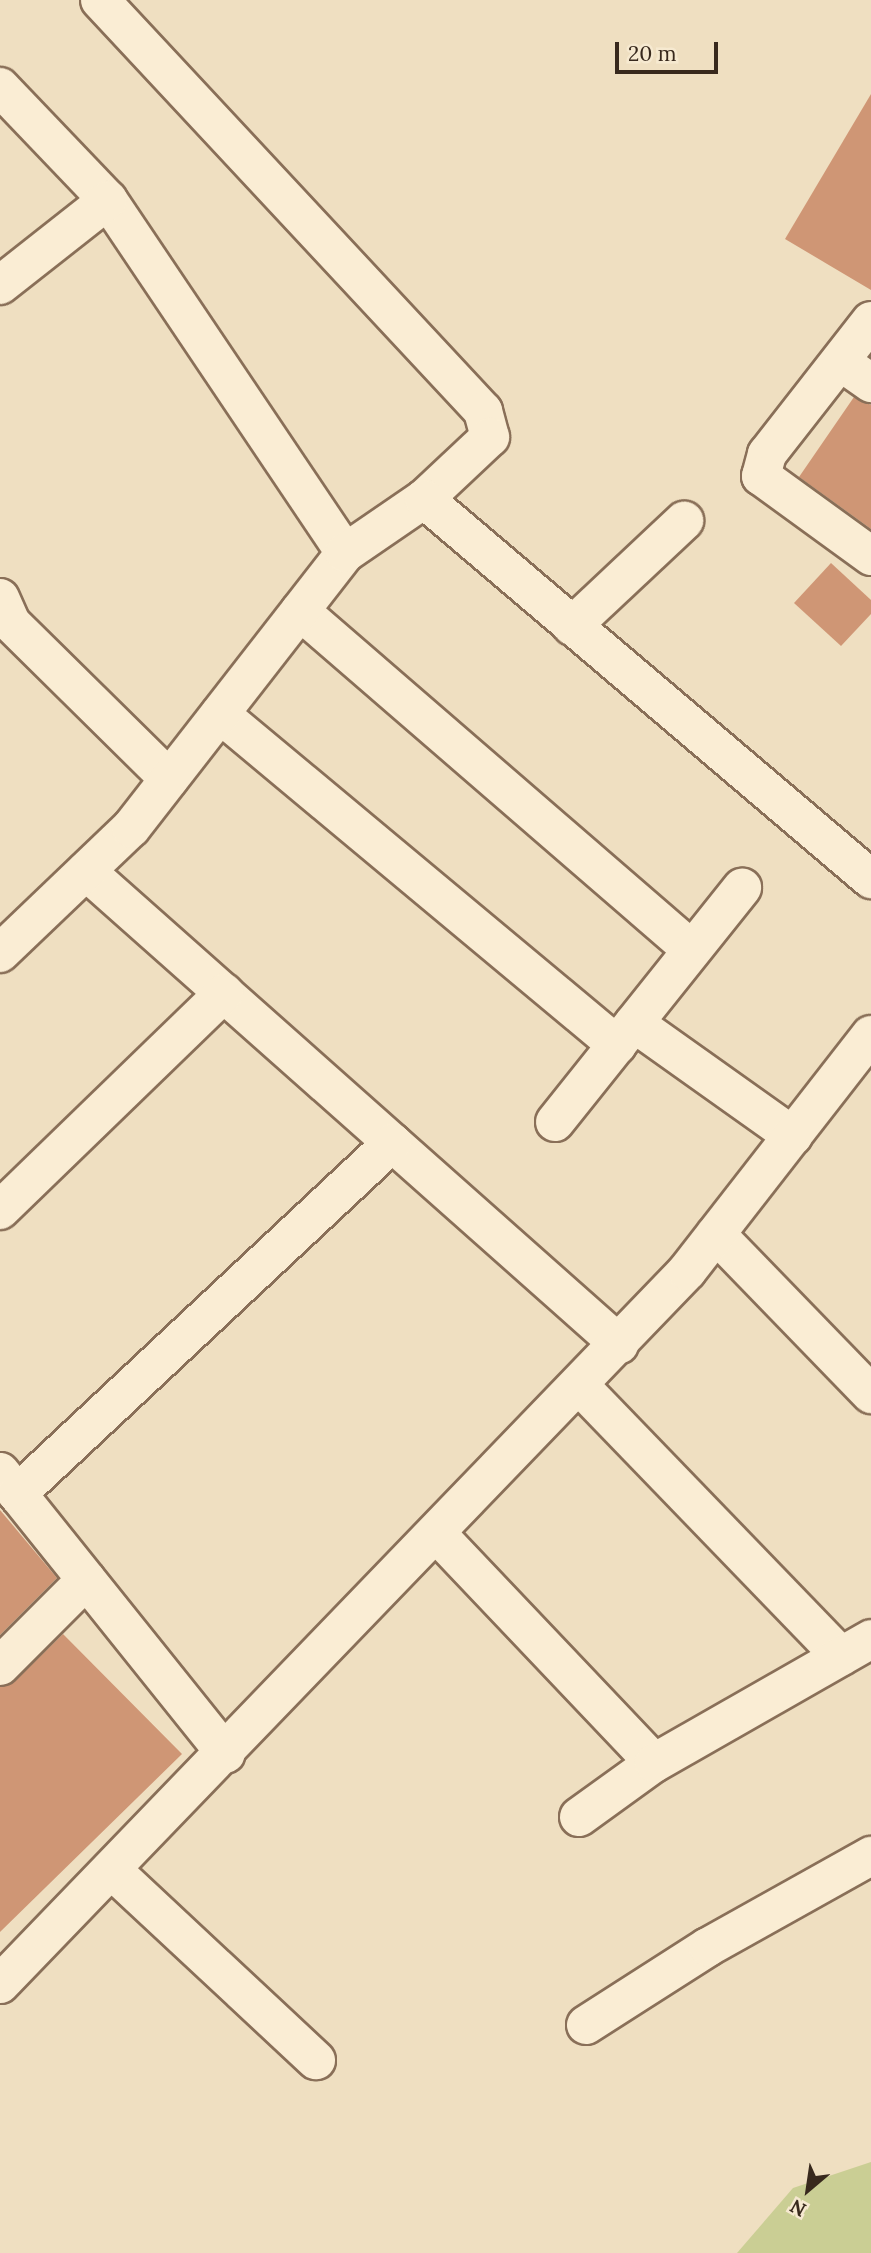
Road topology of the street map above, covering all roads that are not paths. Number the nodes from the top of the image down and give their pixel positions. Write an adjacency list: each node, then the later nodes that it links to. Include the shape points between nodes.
1 (100, 0): 7 (street, via 484,411 490,437)
2 (0, 87): 3 (street)
3 (108, 200): 4 (street); 9 (street)
4 (0, 285)
5 (871, 321): 6 (street)
6 (856, 373): 10 (street, via 767,454 761,476)
7 (424, 499): 9 (street); 13 (street)
8 (684, 521): 13 (street)
9 (345, 553): 12 (street)
10 (871, 556)
11 (0, 598): 15 (street, via 11,623)
12 (300, 611): 14 (street); 19 (street)
13 (572, 626): 17 (street)
14 (220, 714): 15 (street); 22 (street)
15 (169, 779): 16 (street, via 131,828)
16 (86, 871): 20 (street); 21 (street)
17 (871, 879)
18 (742, 888): 19 (street)
19 (692, 950): 22 (street)
20 (0, 953)
21 (224, 993): 26 (street); 27 (street)
22 (625, 1034): 24 (street); 25 (street)
23 (871, 1035): 25 (street)
24 (555, 1122)
25 (793, 1136): 28 (street)
26 (393, 1143): 29 (street); 32 (street)
27 (0, 1210)
28 (716, 1234): 29 (street); 31 (street)
29 (618, 1344): 30 (street)
30 (579, 1385): 33 (street); 35 (street)
31 (871, 1394)
32 (8, 1483): 34 (street)
33 (437, 1534): 37 (street); 38 (street)
34 (86, 1580): 36 (street); 37 (street)
35 (860, 1653): 38 (street)
36 (0, 1666)
37 (226, 1754): 41 (street)
38 (654, 1763): 39 (street)
39 (579, 1817)
40 (871, 1856): 43 (street, via 708,1947)
41 (112, 1870): 42 (street); 44 (street)
42 (0, 1984)
43 (586, 2025)
44 (316, 2060)

